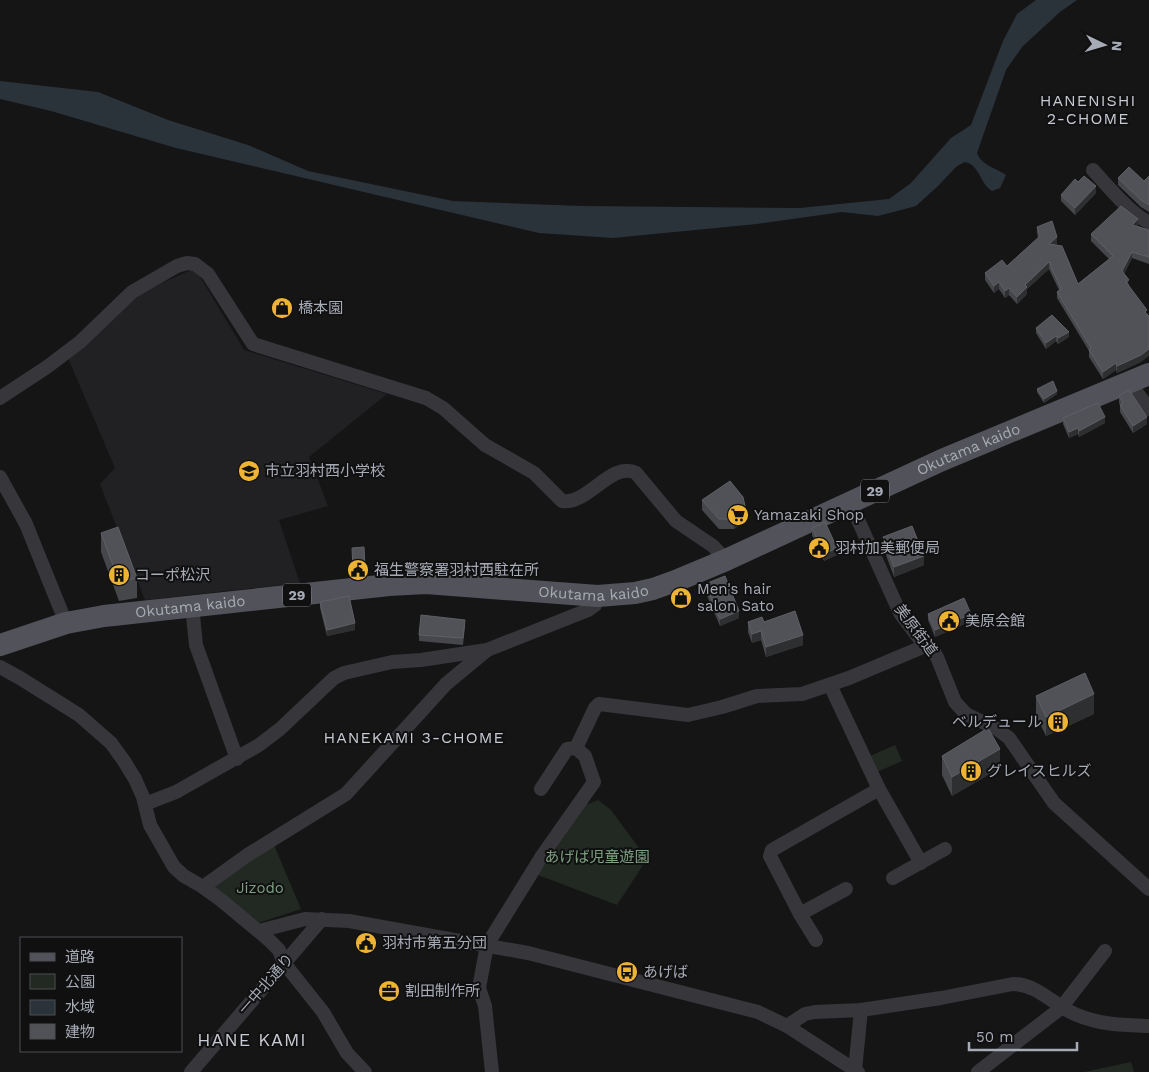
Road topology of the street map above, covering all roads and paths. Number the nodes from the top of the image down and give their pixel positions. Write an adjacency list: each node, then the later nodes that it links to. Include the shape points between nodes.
1 (1093, 170): 2 (street, via 1122,201)
2 (1149, 222)
3 (1149, 374): 4 (main road, Okutama kaido / 29)
4 (1129, 382): 6 (street); 8 (main road, Okutama kaido / 29)
5 (0, 398): 9 (street, via 80,342 132,292 182,263 196,264 208,274 253,344 426,398 443,408 495,452 534,473 562,500 576,500 614,475 632,471 676,521 713,546)
6 (1149, 409)
7 (0, 477): 12 (street, via 26,524)
8 (850, 502): 9 (main road, Okutama kaido / 29); 14 (street, 美原街道, via 900,613)
9 (726, 560): 10 (main road, Okutama kaido / 29, via 653,589)
10 (598, 596): 11 (main road, Okutama kaido / 29, via 414,583); 15 (street, via 595,605 588,610)
11 (192, 606): 12 (main road, Okutama kaido / 29); 19 (street, via 196,645)
12 (66, 623): 13 (main road, Okutama kaido / 29)
13 (0, 645)
14 (925, 646): 17 (street); 28 (street, 美原街道, via 932,649 937,657 955,702 966,714 1009,738 1054,803)
15 (487, 650): 19 (street, via 392,662 344,673 334,678 280,729); 26 (street, via 446,684 346,794 249,854)
16 (0, 667): 22 (street, via 63,704 102,734 124,761)
17 (830, 685): 18 (street, via 802,694 757,696 688,715 599,704); 21 (street)
18 (576, 748): 20 (street, via 566,749); 33 (street, via 584,756 594,782 542,856)
19 (237, 759): 22 (street, via 176,792)
20 (540, 789)
21 (879, 789): 24 (street); 29 (street, via 772,850 770,856)
22 (145, 804): 26 (street, via 153,831 174,867)
23 (946, 849): 24 (street)
24 (921, 863): 25 (street)
25 (893, 878)
26 (203, 887): 31 (street)
27 (846, 889): 29 (street)
28 (1149, 889)
29 (800, 914): 32 (street)
30 (322, 919): 31 (street, via 306,919); 33 (street); 35 (street, 一中北通り)
31 (259, 931): 35 (street, via 279,950)
32 (816, 940)
33 (487, 945): 38 (street, via 749,1009); 44 (street, via 479,988 485,1006)
34 (1105, 951): 36 (street)
35 (284, 963): 42 (street, 一中北通り); 43 (street, via 323,1012 347,1053)
36 (1061, 1008): 37 (street, via 1032,987 1013,984); 39 (street, via 1099,1023); 45 (street)
37 (861, 1010): 38 (street, via 805,1014); 41 (street)
38 (787, 1026): 40 (street)
39 (1149, 1026)
40 (834, 1065): 41 (street)
41 (856, 1071)
42 (190, 1072)
43 (365, 1072)
44 (492, 1072)
45 (978, 1072)

